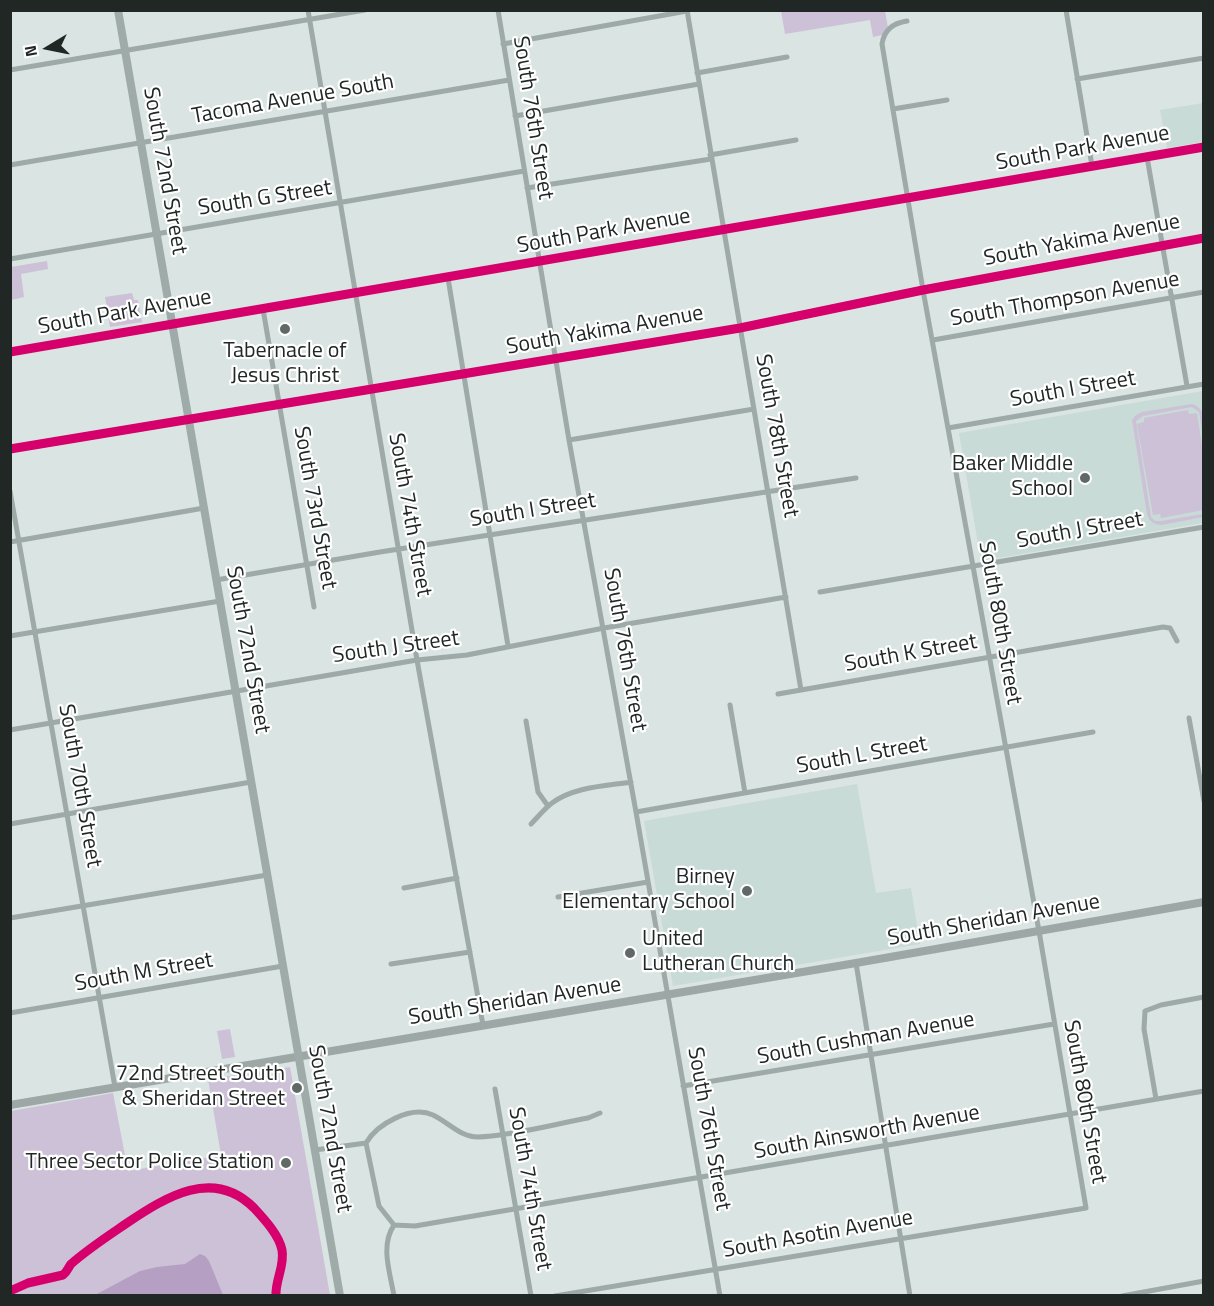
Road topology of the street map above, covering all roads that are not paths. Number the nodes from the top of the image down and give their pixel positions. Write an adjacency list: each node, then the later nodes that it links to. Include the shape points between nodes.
1 (118, 10): 10 (main road, South 72nd Street)
2 (308, 10): 7 (street, South 74th Street)
3 (366, 10): 7 (street)
4 (498, 10): 9 (street, South 76th Street)
5 (1066, 10): 15 (street)
6 (687, 11): 9 (street); 14 (street, South 78th Street)
7 (310, 20): 10 (street); 20 (street, South 74th Street)
8 (907, 21): 19 (street, South 80th Street, via 889,28 882,44)
9 (503, 44): 16 (street, South 76th Street)
10 (125, 51): 13 (street); 23 (main road, South 72nd Street)
11 (787, 57): 14 (street)
12 (1203, 58): 15 (street)
13 (10, 70)
14 (697, 73): 17 (street, South 78th Street)
15 (1077, 78): 28 (street)
16 (509, 80): 20 (street, Tacoma Avenue South); 21 (street, South 76th Street)
17 (699, 84): 21 (street); 25 (street, South 78th Street)
18 (947, 100): 19 (street)
19 (893, 109): 31 (street, South 80th Street)
20 (325, 112): 23 (street, Tacoma Avenue South); 32 (street, South 74th Street)
21 (515, 116): 29 (street, South 76th Street)
22 (796, 140): 25 (street)
23 (141, 143): 27 (street, Tacoma Avenue South); 34 (main road, South 72nd Street)
24 (1203, 147): 26 (street, South Park Avenue)
25 (711, 157): 30 (street); 33 (street, South 78th Street)
26 (1147, 157): 28 (street, South Park Avenue); 36 (street)
27 (10, 165)
28 (1092, 166): 31 (street, South Park Avenue)
29 (524, 171): 30 (street, South 76th Street); 32 (street, South G Street)
30 (527, 188): 38 (street, South 76th Street)
31 (908, 200): 33 (street, South Park Avenue); 40 (street, South 80th Street)
32 (340, 203): 34 (street, South G Street); 42 (street, South 74th Street)
33 (723, 231): 38 (street, South Park Avenue); 46 (street, South 78th Street)
34 (156, 234): 37 (street, South G Street); 45 (main road, South 72nd Street)
35 (1203, 238): 36 (main road, South Yakima Avenue)
36 (1162, 246): 40 (main road, South Yakima Avenue); 43 (street)
37 (10, 259)
38 (540, 262): 39 (street, South Park Avenue); 49 (street, South 76th Street)
39 (448, 278): 42 (street, South Park Avenue); 50 (street)
40 (923, 290): 46 (main road, South Yakima Avenue); 47 (street, South 80th Street)
41 (1203, 292): 43 (street, South Thompson Avenue)
42 (355, 293): 44 (street, South Park Avenue); 53 (street, South 74th Street)
43 (1172, 298): 47 (street, South Thompson Avenue); 52 (street)
44 (263, 309): 45 (street, South Park Avenue); 54 (street, South 73rd Street)
45 (172, 324): 48 (street, South Park Avenue); 56 (main road, South 72nd Street)
46 (740, 328): 49 (main road, South Yakima Avenue); 55 (street, South 78th Street)
47 (933, 340): 57 (street, South 80th Street)
48 (10, 352)
49 (556, 360): 50 (main road, South Yakima Avenue); 58 (street, South 76th Street)
50 (463, 375): 53 (main road, South Yakima Avenue); 66 (street)
51 (1203, 384): 52 (street, South I Street)
52 (1187, 386): 57 (street, South I Street)
53 (371, 391): 54 (main road, South Yakima Avenue); 69 (street, South 74th Street)
54 (279, 404): 56 (main road, South Yakima Avenue); 70 (street, South 73rd Street)
55 (754, 409): 58 (street); 62 (street, South 78th Street)
56 (188, 419): 59 (main road, South Yakima Avenue); 63 (main road, South 72nd Street)
57 (948, 428): 71 (street, South 80th Street)
58 (569, 440): 64 (street, South 76th Street)
59 (10, 449)
60 (856, 478): 62 (street, South I Street)
61 (10, 491): 67 (street, South 70th Street)
62 (769, 491): 64 (street, South I Street); 74 (street, South 78th Street)
63 (204, 508): 67 (street); 72 (main road, South 72nd Street)
64 (583, 519): 66 (street, South I Street); 77 (street, South 76th Street)
65 (1203, 527): 71 (street, South J Street)
66 (490, 534): 69 (street, South I Street); 81 (street)
67 (20, 541): 68 (street); 78 (street, South 70th Street)
68 (10, 542)
69 (398, 549): 70 (street, South I Street); 83 (street, South 74th Street)
70 (307, 565): 72 (street, South I Street); 76 (street, South 73rd Street)
71 (972, 566): 73 (street, South J Street); 82 (street, South 80th Street)
72 (216, 580): 75 (main road, South 72nd Street)
73 (820, 592)
74 (786, 597): 77 (street, South J Street); 84 (street, South 78th Street)
75 (220, 601): 78 (street); 85 (main road, South 72nd Street)
76 (314, 607)
77 (604, 628): 81 (street, South J Street); 95 (street, South 76th Street)
78 (35, 632): 79 (street); 90 (street, South 70th Street)
79 (10, 636)
80 (1177, 641): 82 (street, South K Street, via 1169,627 1156,628)
81 (508, 646): 83 (street, South J Street)
82 (989, 657): 84 (street, South K Street); 93 (street, South 80th Street)
83 (417, 660): 85 (street, South J Street); 104 (street, South 74th Street)
84 (801, 690): 86 (street, South K Street)
85 (235, 691): 90 (street, South J Street); 94 (main road, South 72nd Street)
86 (778, 694)
87 (730, 705): 96 (street)
88 (1189, 718): 97 (street)
89 (526, 721): 98 (street, via 538,792)
90 (51, 723): 91 (street, South J Street); 100 (street, South 70th Street)
91 (10, 730)
92 (1093, 732): 93 (street, South L Street)
93 (1005, 748): 96 (street, South L Street); 111 (street, South 80th Street)
94 (251, 782): 100 (street); 103 (main road, South 72nd Street)
95 (631, 782): 98 (street, via 572,793); 99 (street, South 76th Street)
96 (745, 793): 99 (street, South L Street)
97 (1203, 801)
98 (549, 806): 102 (street)
99 (636, 812): 105 (street, South 76th Street)
100 (67, 814): 101 (street); 109 (street, South 70th Street)
101 (10, 824)
102 (531, 824)
103 (267, 874): 109 (street); 115 (main road, South 72nd Street)
104 (457, 878): 106 (street); 112 (street, South 74th Street)
105 (648, 882): 107 (street); 116 (street, South 76th Street)
106 (404, 888)
107 (558, 897)
108 (1203, 903): 111 (main road, South Sheridan Avenue)
109 (83, 906): 110 (street); 117 (street, South 70th Street)
110 (10, 918)
111 (1039, 931): 113 (main road, South Sheridan Avenue); 121 (street, South 80th Street)
112 (470, 952): 114 (street); 120 (street, South 74th Street)
113 (856, 963): 116 (main road, South Sheridan Avenue); 122 (street)
114 (391, 964)
115 (283, 966): 117 (street, South M Street); 123 (main road, South 72nd Street)
116 (668, 995): 120 (main road, South Sheridan Avenue); 124 (street, South 76th Street)
117 (99, 997): 119 (street, South M Street); 125 (street, South 70th Street)
118 (1203, 997): 128 (street, via 1145,1010 1144,1029)
119 (10, 1013)
120 (483, 1024): 123 (main road, South Sheridan Avenue)
121 (1054, 1024): 122 (street, South Cushman Avenue); 131 (street, South 80th Street)
122 (869, 1055): 124 (street, South Cushman Avenue); 134 (street)
123 (299, 1056): 125 (main road, South Sheridan Avenue); 135 (main road, South 72nd Street)
124 (683, 1086): 136 (street, South 76th Street)
125 (115, 1088): 129 (main road, South Sheridan Avenue)
126 (495, 1089): 132 (street, South 74th Street)
127 (1203, 1091): 128 (street, South Ainsworth Avenue)
128 (1156, 1100): 131 (street, South Ainsworth Avenue)
129 (10, 1105)
130 (600, 1113): 132 (street)
131 (1069, 1115): 134 (street, South Ainsworth Avenue); 138 (street, South 80th Street)
132 (503, 1134): 133 (street, via 474,1137 422,1113 389,1120); 137 (street, South 74th Street)
133 (366, 1143): 135 (street); 139 (street, via 379,1206)
134 (885, 1146): 136 (street, South Ainsworth Avenue); 140 (street)
135 (315, 1150): 143 (main road, South 72nd Street)
136 (699, 1179): 137 (street, South Ainsworth Avenue); 141 (street, South 76th Street)
137 (515, 1208): 139 (street, South Ainsworth Avenue, via 415,1226); 145 (street, South 74th Street)
138 (1086, 1208): 140 (street, South Asotin Avenue)
139 (394, 1225): 144 (street, via 388,1233 386,1249)
140 (901, 1238): 141 (street, South Asotin Avenue); 148 (street)
141 (715, 1269): 146 (street, South Asotin Avenue); 147 (street, South 76th Street)
142 (1203, 1281): 149 (street)
143 (340, 1296)
144 (394, 1296)
145 (531, 1296)
146 (555, 1296)
147 (720, 1296)
148 (910, 1296)
149 (1122, 1296)

